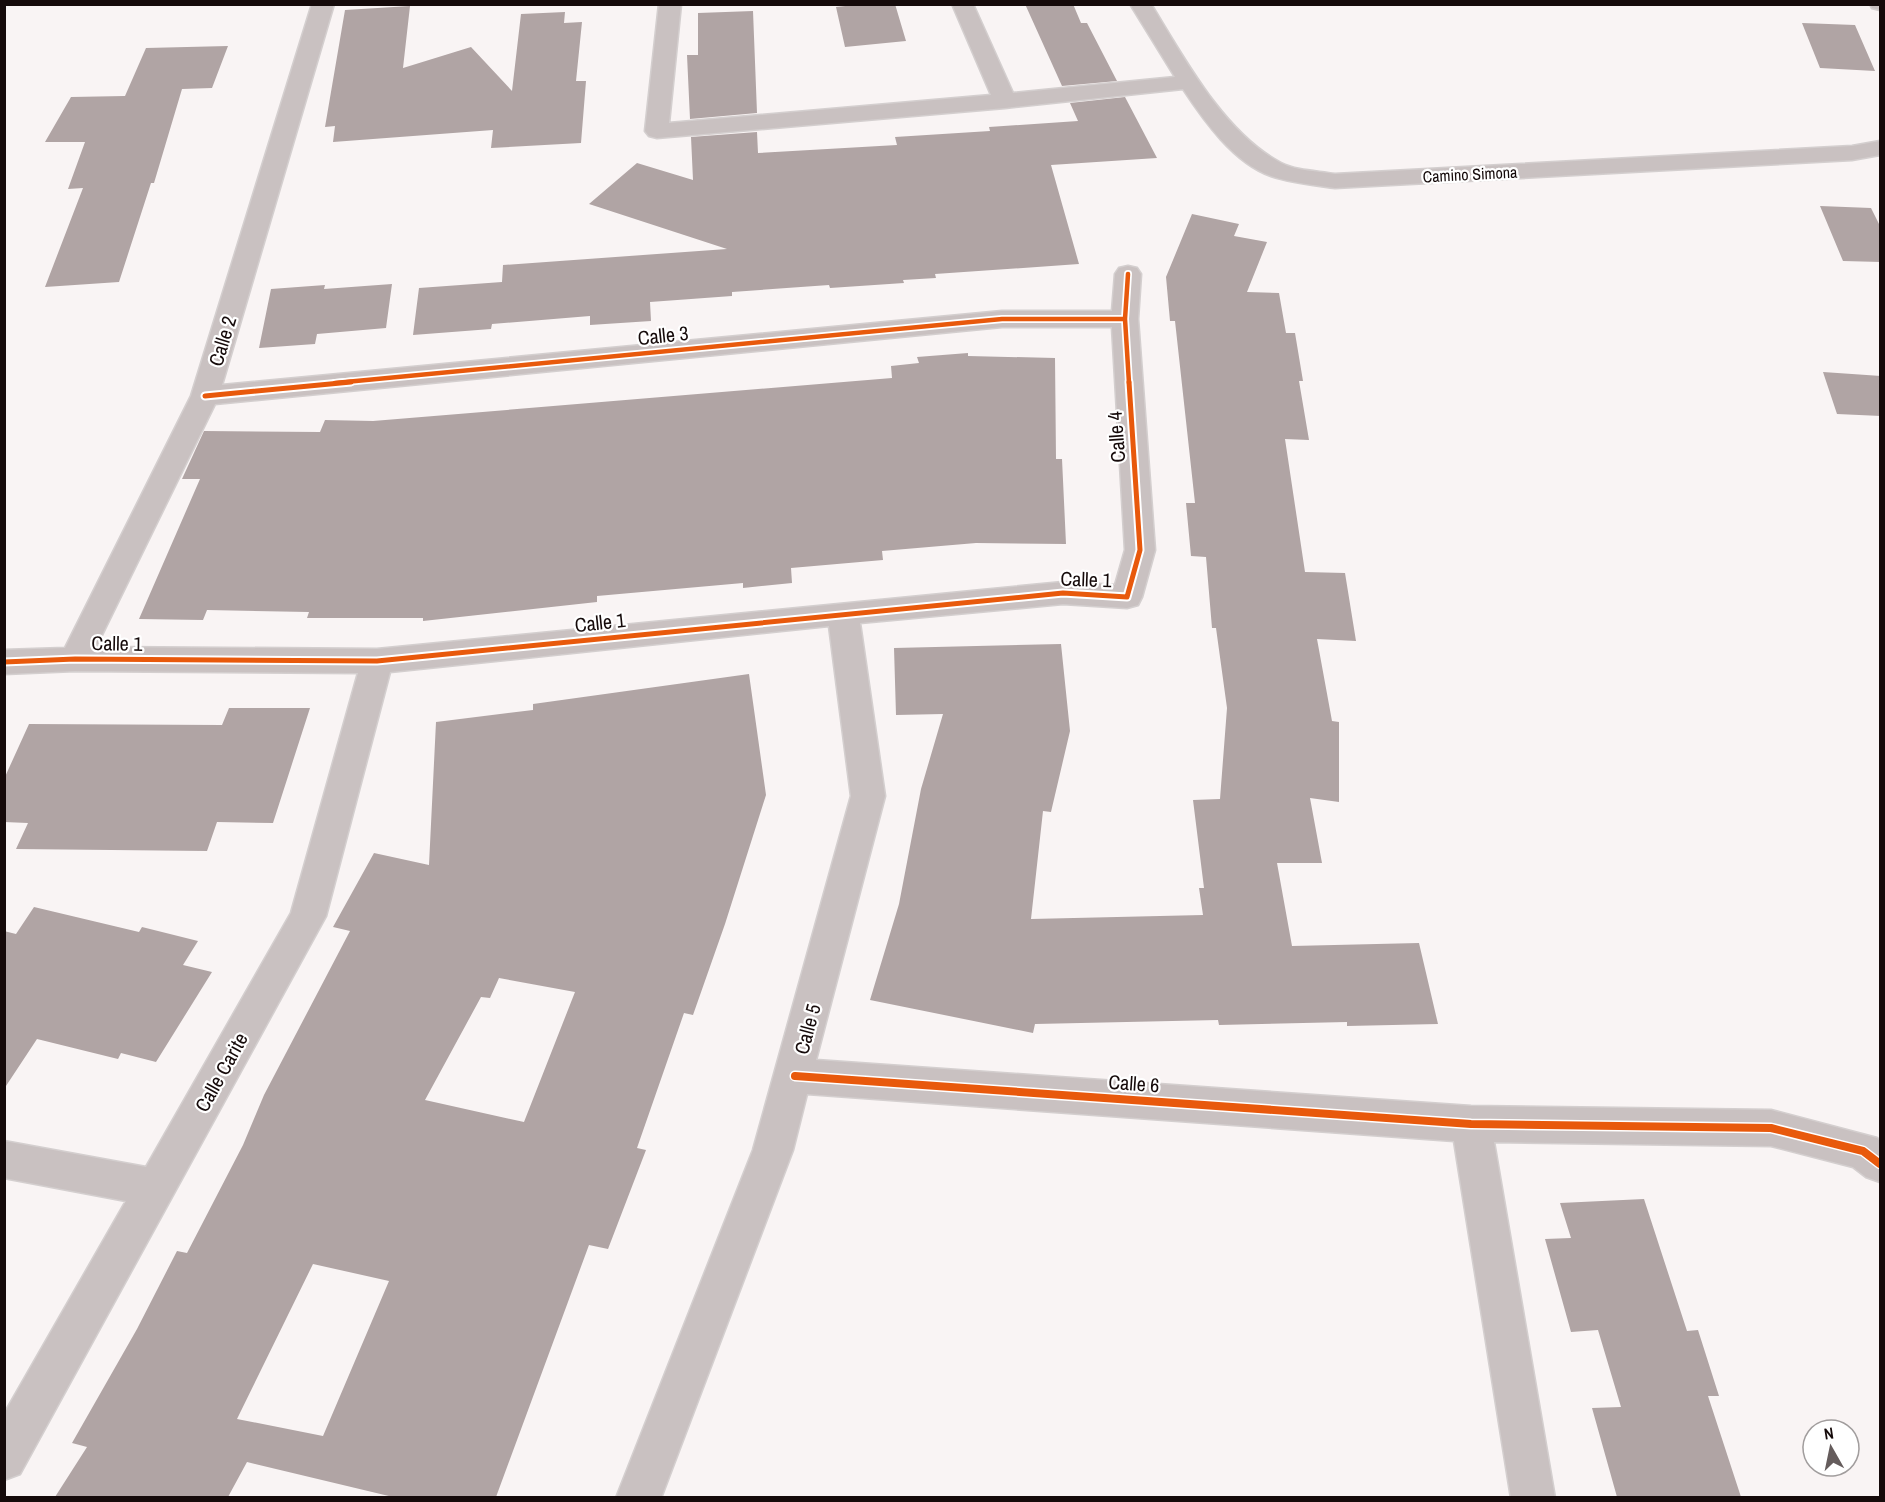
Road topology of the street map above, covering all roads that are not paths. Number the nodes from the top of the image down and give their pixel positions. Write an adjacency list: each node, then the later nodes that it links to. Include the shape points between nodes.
1 (323, 4): 10 (street, Calle 2)
2 (670, 4): 6 (street, via 657,131)
3 (962, 4): 6 (street)
4 (1140, 4): 5 (street, Camino Simona)
5 (1188, 82): 6 (street); 7 (street, Camino Simona, via 1240,146 1274,169 1335,182 1852,153)
6 (1005, 101)
7 (1881, 148)
8 (1128, 274): 9 (street, Calle 4)
9 (1125, 319): 10 (street, Calle 3, via 1002,319); 11 (street, Calle 4, via 1140,550)
10 (205, 396): 13 (street, Calle 2)
11 (1127, 597): 12 (street, Calle 1, via 1063,593)
12 (843, 613): 15 (street, Calle 1); 16 (street, Calle 5, via 868,796)
13 (75, 659): 14 (street, Calle 1); 15 (street, Calle 1)
14 (4, 662)
15 (377, 662): 20 (street, Calle Carite, via 308,916)
16 (795, 1076): 17 (street, Calle 6); 22 (street, Calle 5, via 769,1161)
17 (1471, 1124): 19 (street, Calle 6, via 1771,1128 1863,1151); 23 (street)
18 (4, 1159): 20 (street)
19 (1881, 1164)
20 (156, 1188): 21 (street, Calle Carite)
21 (4, 1458)
22 (638, 1497)
23 (1533, 1497)

